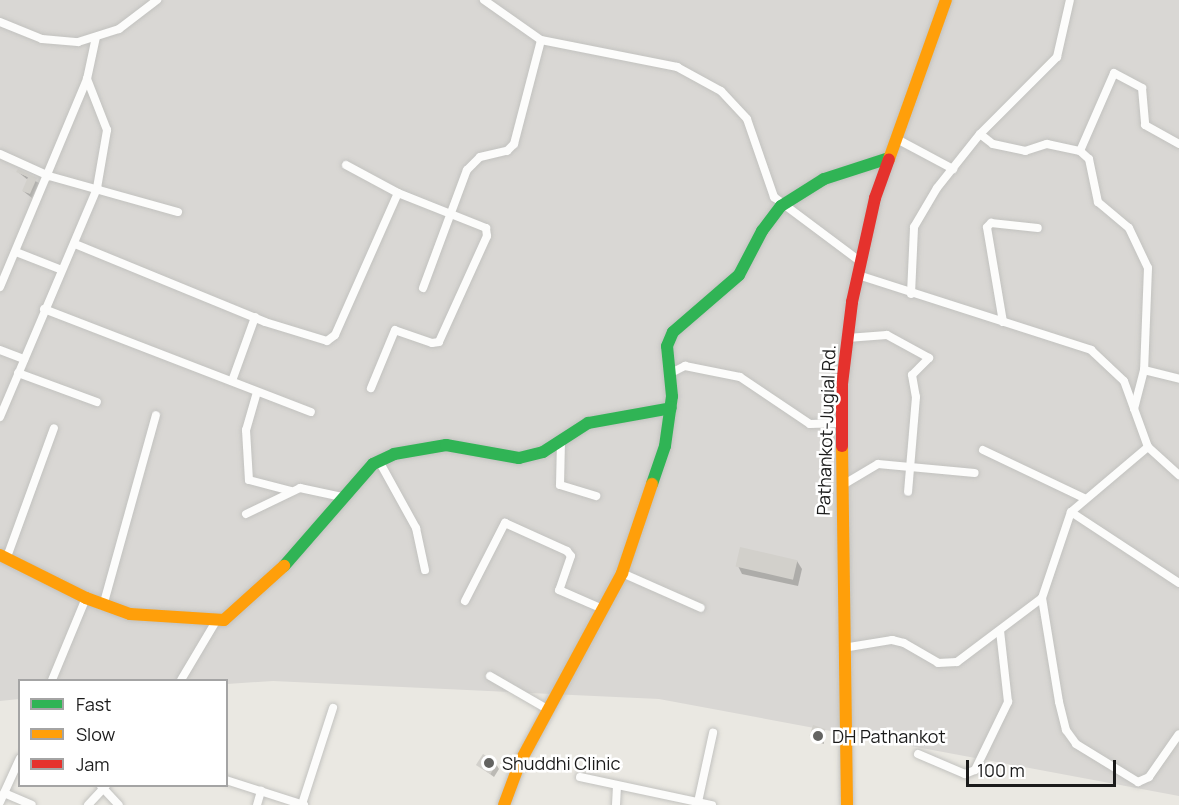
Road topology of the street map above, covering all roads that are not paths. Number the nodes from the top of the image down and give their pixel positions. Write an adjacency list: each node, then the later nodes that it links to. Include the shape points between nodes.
1 (157, 0): 6 (street, via 118,29)
2 (484, 0): 7 (street)
3 (946, 0): 10 (street, Pathankot-Jugial Rd.)
4 (1070, 0): 9 (street, via 1057,57)
5 (0, 22): 6 (street, via 42,39 78,42)
6 (96, 37): 8 (street)
7 (541, 40): 20 (street, via 677,67 721,91 747,119 765,180); 22 (street, via 514,144 507,152 475,160)
8 (87, 79): 17 (street); 18 (street, via 107,130)
9 (980, 134): 12 (street, via 993,144 1025,151 1047,144); 16 (street)
10 (896, 138): 14 (street, Pathankot-Jugial Rd.); 16 (street)
11 (1179, 144): 12 (street, via 1145,125 1142,88 1114,74)
12 (1080, 151): 39 (street, via 1089,159 1098,202 1129,228 1148,268)
13 (0, 154): 17 (street)
14 (889, 158): 20 (street, via 824,179); 26 (street, Pathankot-Jugial Rd.)
15 (346, 165): 19 (street)
16 (953, 169): 32 (street, via 914,227)
17 (49, 176): 18 (street); 25 (street)
18 (97, 188): 21 (street); 24 (street)
19 (398, 193): 22 (street); 34 (street, via 331,339 318,339)
20 (781, 206): 26 (street); 41 (street, via 762,231 739,275 677,326 667,346)
21 (178, 213)
22 (448, 213): 31 (street); 44 (street, via 486,228 488,236 439,342 395,330)
23 (1038, 228): 35 (street, via 991,223 987,227)
24 (75, 244): 28 (street); 34 (street)
25 (16, 252): 27 (street); 28 (street)
26 (861, 262): 29 (street, Pathankot-Jugial Rd.)
27 (4, 268): 30 (street)
28 (62, 270): 33 (street)
29 (858, 275): 32 (street); 36 (street, Pathankot-Jugial Rd.)
30 (0, 287)
31 (423, 288)
32 (911, 294): 35 (street)
33 (44, 309): 38 (street); 43 (street)
34 (255, 317): 43 (street)
35 (1003, 322): 48 (street, via 1072,341 1097,354 1124,381)
36 (847, 338): 52 (street, Pathankot-Jugial Rd.); 58 (street, via 887,335 929,358 912,375 916,397)
37 (0, 350): 38 (street)
38 (24, 359): 40 (street)
39 (1144, 370): 42 (street); 48 (street)
40 (18, 373): 46 (street); 51 (street)
41 (670, 373): 47 (street); 52 (street, via 685,366 740,377 810,424)
42 (1179, 379)
43 (232, 381): 45 (street)
44 (371, 388)
45 (257, 392): 49 (street); 62 (street, via 246,430 249,480)
46 (97, 402)
47 (671, 408): 54 (street, via 600,419); 71 (street, via 658,470)
48 (1134, 409): 55 (street)
49 (310, 412)
50 (156, 415): 76 (street)
51 (0, 417)
52 (842, 423): 61 (street, Pathankot-Jugial Rd.)
53 (54, 428): 69 (street)
54 (561, 441): 57 (street, via 543,453 519,458 446,446 394,454); 64 (street, via 560,485)
55 (1148, 447): 60 (street); 66 (street)
56 (983, 450): 66 (street)
57 (379, 461): 65 (street); 70 (street, via 416,528)
58 (908, 466): 59 (street); 61 (street, via 878,464); 63 (street)
59 (975, 473)
60 (1179, 475)
61 (842, 486): 81 (street, Pathankot-Jugial Rd.)
62 (291, 490): 65 (street, via 307,488); 68 (street)
63 (908, 492)
64 (596, 496)
65 (342, 497): 79 (street, via 250,602 235,614)
66 (1084, 498): 67 (street)
67 (1071, 512): 72 (street); 74 (street)
68 (246, 514)
69 (4, 556): 73 (street)
70 (425, 570)
71 (622, 573): 77 (street); 78 (street)
72 (1179, 583)
73 (86, 598): 76 (street); 83 (street)
74 (1042, 598): 80 (street); 88 (street, via 1059,702 1066,730 1076,744 1138,782 1149,777)
75 (465, 601): 78 (street, via 505,523 567,551 571,556 559,590)
76 (103, 606): 79 (street, via 150,617)
77 (701, 608)
78 (603, 609): 86 (street)
79 (216, 621): 84 (street)
80 (1000, 631): 81 (street, via 950,665 929,659 899,642); 89 (street, via 1008,702 975,770 965,774)
81 (843, 648): 108 (street, Pathankot-Jugial Rd.)
82 (490, 676): 86 (street)
83 (53, 679)
84 (182, 679)
85 (333, 708): 104 (street)
86 (549, 710): 105 (street, via 520,762)
87 (713, 733): 99 (street)
88 (1179, 734)
89 (918, 754)
90 (18, 761): 92 (street)
91 (580, 777): 95 (street)
92 (4, 780): 97 (street)
93 (228, 781): 96 (street)
94 (103, 787): 101 (street); 102 (street)
95 (617, 787): 99 (street); 106 (street)
96 (261, 791): 103 (street); 104 (street)
97 (4, 793): 98 (street); 100 (street)
98 (0, 802)
99 (698, 802): 107 (street)
100 (32, 805)
101 (88, 805)
102 (119, 805)
103 (257, 805)
104 (303, 805)
105 (504, 805)
106 (616, 805)
107 (712, 805)
108 (847, 805)

